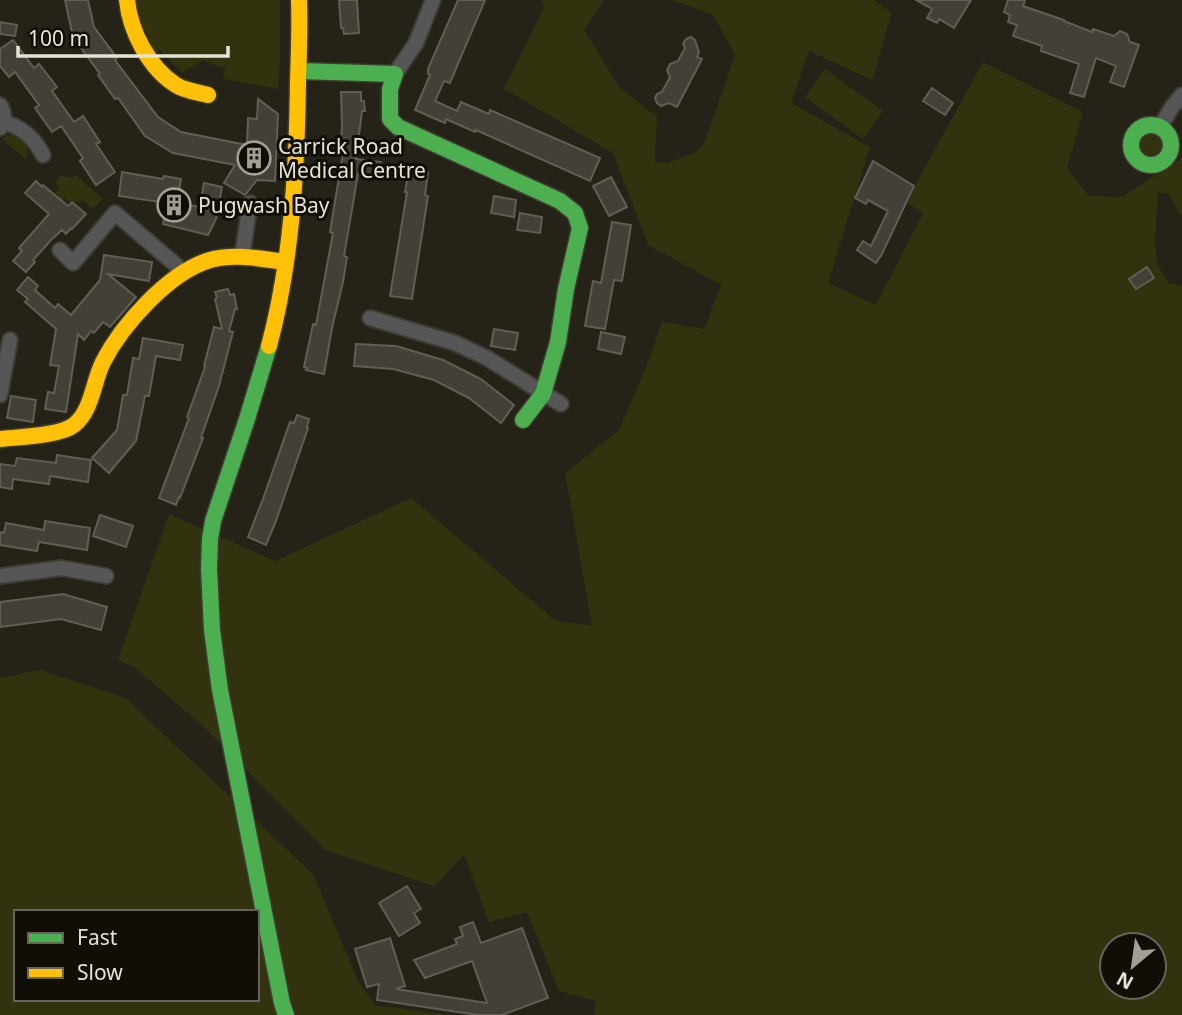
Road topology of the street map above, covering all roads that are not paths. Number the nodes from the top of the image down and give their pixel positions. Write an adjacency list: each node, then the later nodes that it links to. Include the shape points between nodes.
1 (127, 0): 6 (street, via 152,62 180,87)
2 (299, 0): 4 (street)
3 (433, 0): 5 (street, via 416,43)
4 (299, 71): 5 (street); 15 (street)
5 (395, 74): 19 (street, via 390,119 398,127 560,201 575,213 580,228)
6 (208, 95)
7 (1182, 95): 10 (street)
8 (0, 105): 9 (street)
9 (2, 125): 11 (street, via 20,128)
10 (1160, 127)
11 (43, 155)
12 (250, 203): 14 (street)
13 (60, 250): 16 (street, via 73,263 116,213)
14 (242, 257): 15 (street); 16 (street, via 209,260)
15 (285, 261): 26 (street, via 262,368 213,517 209,619)
16 (181, 274): 23 (street, via 112,345 74,425)
17 (370, 318): 19 (street, via 455,342)
18 (10, 340): 20 (street)
19 (543, 394): 21 (street); 22 (street)
20 (0, 395)
21 (561, 404)
22 (523, 420)
23 (0, 439)
24 (0, 576): 25 (street, via 62,568)
25 (106, 576)
26 (286, 1015)

